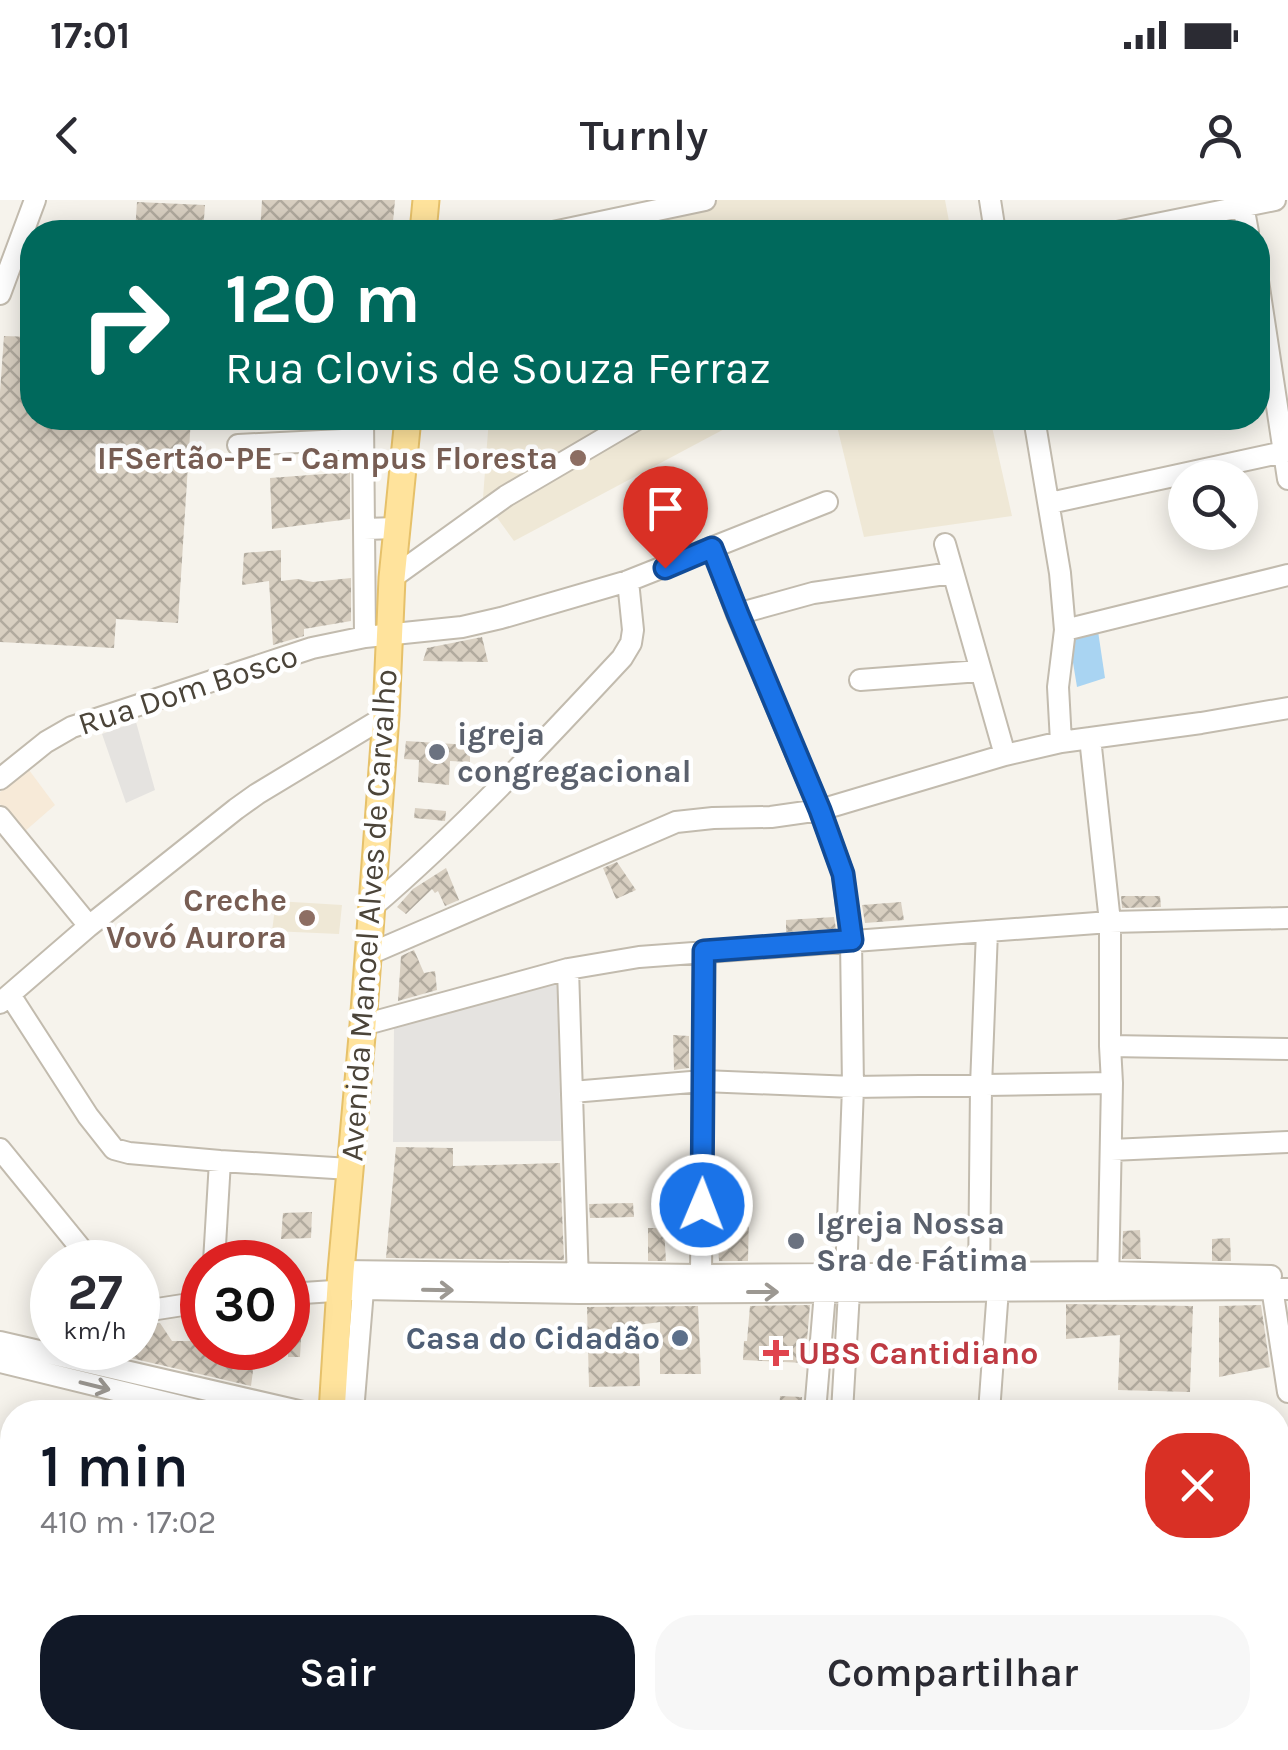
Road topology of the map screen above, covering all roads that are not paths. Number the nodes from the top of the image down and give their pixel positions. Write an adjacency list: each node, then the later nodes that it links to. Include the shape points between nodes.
1 (705, 200): 4 (street)
2 (1275, 200): 3 (street)
3 (1242, 204): 5 (street)
4 (609, 220)
5 (1171, 220)
6 (20, 241): 8 (street)
7 (0, 245): 8 (street)
8 (10, 268): 9 (street)
9 (0, 294)
10 (1270, 368): 17 (street)
11 (348, 430): 16 (street)
12 (363, 430): 21 (street)
13 (407, 430): 22 (main road, Avenida Manoel Alves de Carvalho)
14 (619, 430): 27 (street, via 506,496)
15 (1036, 430): 20 (street)
16 (238, 445)
17 (1286, 451): 18 (street); 20 (street)
18 (1288, 479)
19 (828, 502): 24 (street, Rua Dom Bosco)
20 (1050, 503): 30 (street)
21 (364, 528): 22 (street); 31 (street)
22 (397, 528): 27 (main road, Avenida Manoel Alves de Carvalho)
23 (945, 544): 25 (street)
24 (712, 548): 28 (street, Rua Dom Bosco); 29 (street)
25 (952, 573): 29 (street, via 813,594); 32 (street)
26 (1288, 574): 30 (street)
27 (392, 578): 31 (main road, Avenida Manoel Alves de Carvalho)
28 (628, 581): 31 (street, Rua Dom Bosco, via 501,618); 42 (street, via 633,630 622,658 528,759)
29 (738, 614): 40 (street)
30 (1065, 630): 37 (street)
31 (378, 636): 35 (main road, Avenida Manoel Alves de Carvalho); 39 (street, Rua Dom Bosco, via 274,659 72,727)
32 (980, 671): 33 (street); 38 (street)
33 (860, 680)
34 (1288, 708): 36 (street)
35 (386, 716): 42 (main road, Avenida Manoel Alves de Carvalho); 45 (street, via 257,794)
36 (1090, 738): 37 (street); 44 (street)
37 (1061, 742): 38 (street)
38 (1004, 754): 40 (street)
39 (0, 780)
40 (820, 810): 47 (street, via 843,874); 49 (street, via 676,822)
41 (0, 816): 45 (street)
42 (371, 908): 49 (main road, Avenida Manoel Alves de Carvalho)
43 (1288, 918): 44 (street)
44 (1110, 922): 46 (street); 53 (street)
45 (89, 926): 51 (street)
46 (987, 930): 47 (street); 57 (street)
47 (852, 940): 48 (street); 58 (street)
48 (704, 951): 50 (street); 55 (street)
49 (366, 955): 52 (main road, Avenida Manoel Alves de Carvalho)
50 (568, 969): 52 (street); 59 (street)
51 (5, 999): 63 (street, via 114,1149)
52 (363, 1024): 64 (main road, Avenida Manoel Alves de Carvalho)
53 (1110, 1046): 54 (street); 56 (street)
54 (1288, 1049)
55 (703, 1081): 58 (street); 59 (street); 67 (street)
56 (1112, 1083): 57 (street); 62 (street)
57 (981, 1086): 58 (street); 74 (street)
58 (853, 1087): 72 (street)
59 (572, 1092): 70 (street)
60 (1288, 1142): 62 (street)
61 (0, 1149): 65 (street)
62 (1111, 1150): 69 (street)
63 (220, 1161): 64 (street); 66 (street)
64 (350, 1169): 68 (main road, Avenida Manoel Alves de Carvalho)
65 (74, 1240)
66 (215, 1240)
67 (701, 1274): 71 (street); 72 (street)
68 (352, 1280): 70 (street); 75 (street); 85 (main road, Avenida Manoel Alves de Carvalho); 86 (street, Avenida Manoel Alves de Carvalho)
69 (1108, 1280): 73 (street); 74 (street)
70 (578, 1282): 71 (street)
71 (663, 1283): 76 (street, one-way to 76)
72 (848, 1283): 74 (street); 76 (street); 88 (street)
73 (1280, 1283): 82 (street)
74 (985, 1284): 89 (street)
75 (310, 1289)
76 (825, 1292): 87 (street)
77 (0, 1342): 78 (street)
78 (30, 1346)
79 (0, 1362): 81 (street, one-way to 81)
80 (116, 1370): 81 (street)
81 (133, 1384): 83 (street); 84 (street)
82 (1288, 1392)
83 (174, 1400)
84 (230, 1400)
85 (334, 1400)
86 (353, 1400)
87 (816, 1400)
88 (843, 1400)
89 (989, 1400)

